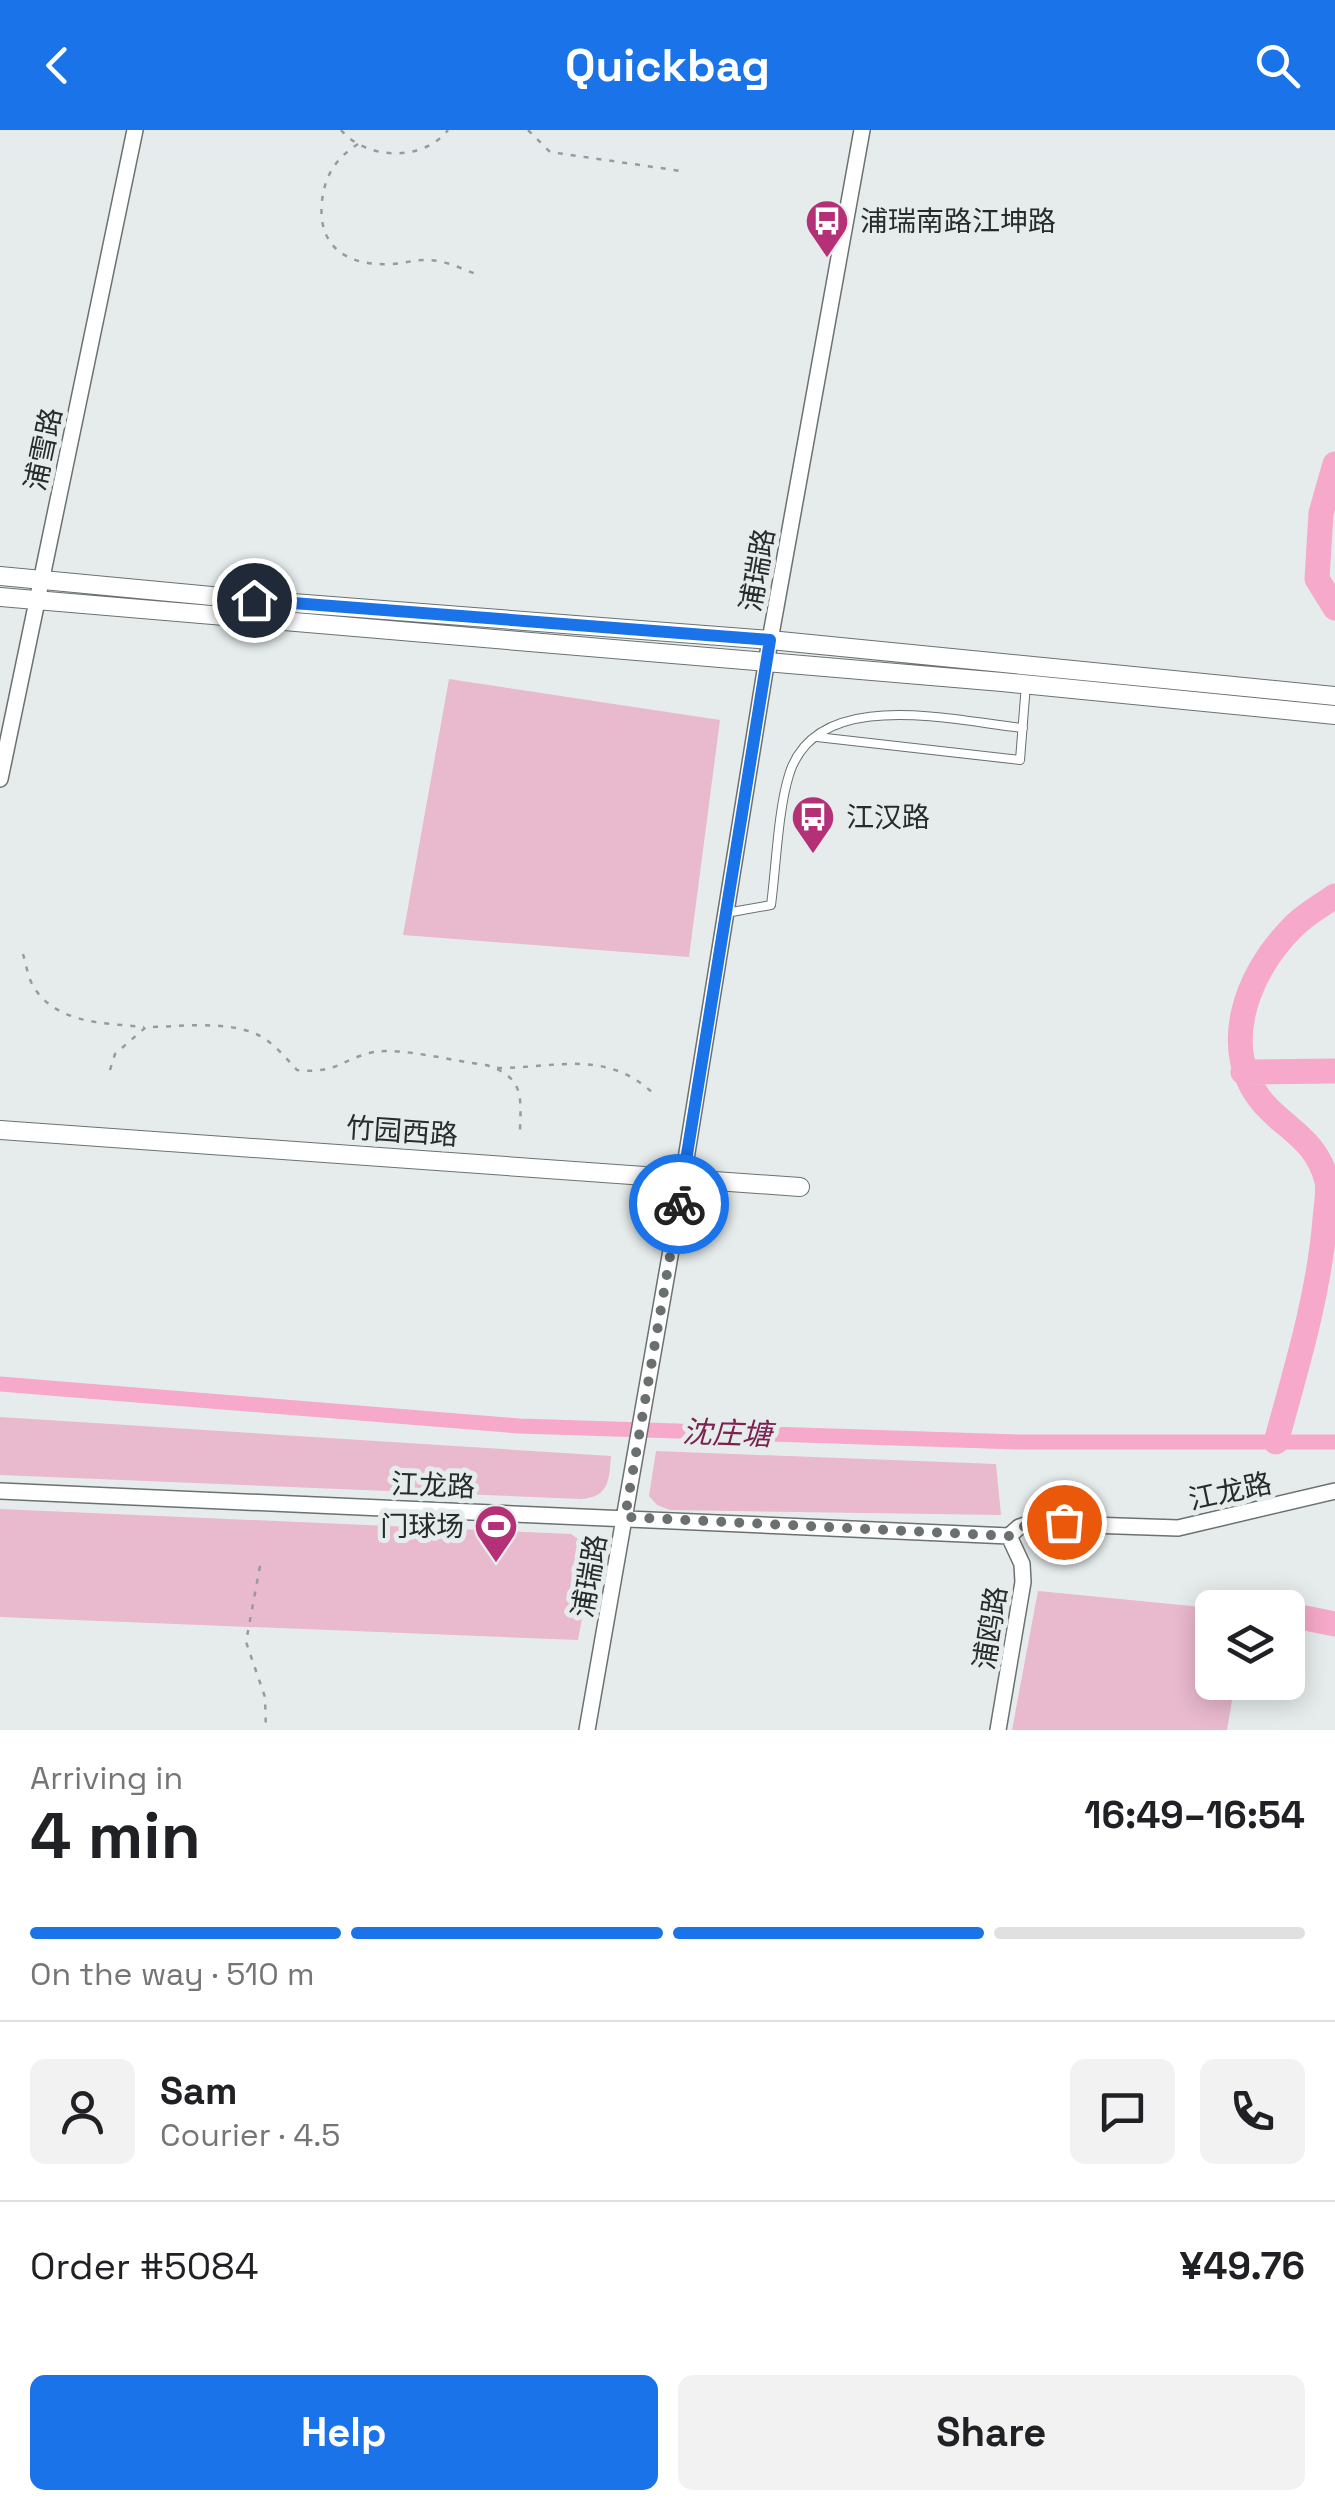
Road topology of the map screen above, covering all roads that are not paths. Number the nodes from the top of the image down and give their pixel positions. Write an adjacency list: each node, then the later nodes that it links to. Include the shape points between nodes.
1 (135, 130): 4 (street, 浦雪路)
2 (862, 130): 7 (street, 浦瑞路)
3 (0, 576): 4 (street)
4 (42, 580): 6 (street, 浦雪路); 7 (street)
5 (0, 597): 6 (street)
6 (37, 600): 8 (street); 14 (street, 浦雪路)
7 (770, 640): 8 (street, 浦瑞路); 10 (street)
8 (767, 664): 9 (street); 15 (street, 浦瑞路)
9 (1026, 684): 11 (street); 12 (lane)
10 (1335, 696)
11 (1335, 715)
12 (1023, 728): 13 (lane, via 899,715 844,721); 13 (lane, via 1020,760)
13 (815, 737): 15 (lane, via 789,776 771,905)
14 (0, 779)
15 (726, 913): 17 (street, 浦瑞路)
16 (0, 1130): 17 (street, 竹园西路)
17 (683, 1179): 18 (street, 竹园西路); 21 (street, 浦瑞路)
18 (800, 1187)
19 (0, 1491): 21 (street, 江龙路)
20 (1335, 1491): 22 (street, 江龙路, via 1178,1528 1039,1522)
21 (625, 1517): 22 (street, 江龙路); 23 (street, 浦瑞路)
22 (1009, 1536): 24 (street, 浦鸥路, via 1023,1582)
23 (588, 1730)
24 (998, 1730)

